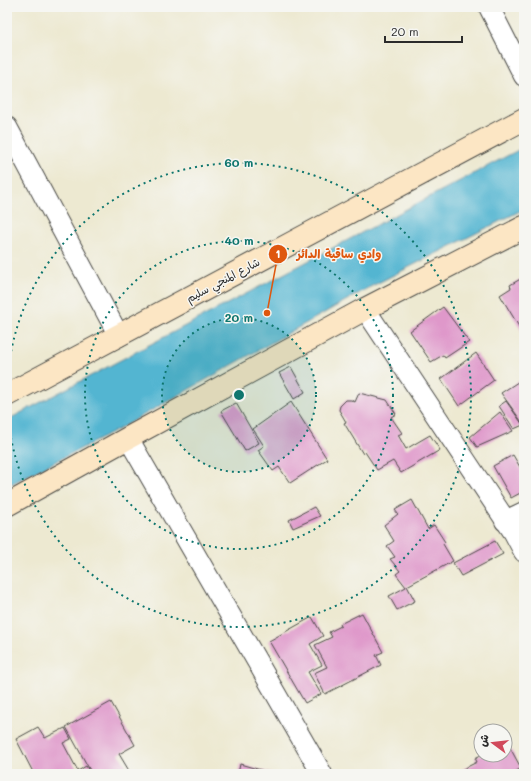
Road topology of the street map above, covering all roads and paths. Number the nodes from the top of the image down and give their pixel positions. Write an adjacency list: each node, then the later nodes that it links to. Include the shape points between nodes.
1 (488, 7): 2 (street)
2 (524, 76)
3 (524, 120): 7 (main road, شارع المنجي سليم)
4 (7, 127): 7 (street)
5 (524, 228): 6 (main road)
6 (365, 310): 9 (main road); 12 (street)
7 (119, 336): 8 (main road, شارع المنجي سليم)
8 (7, 395)
9 (128, 438): 10 (main road); 14 (street)
10 (7, 505)
11 (524, 512): 12 (street)
12 (505, 521): 13 (street)
13 (524, 552)
14 (322, 774)

